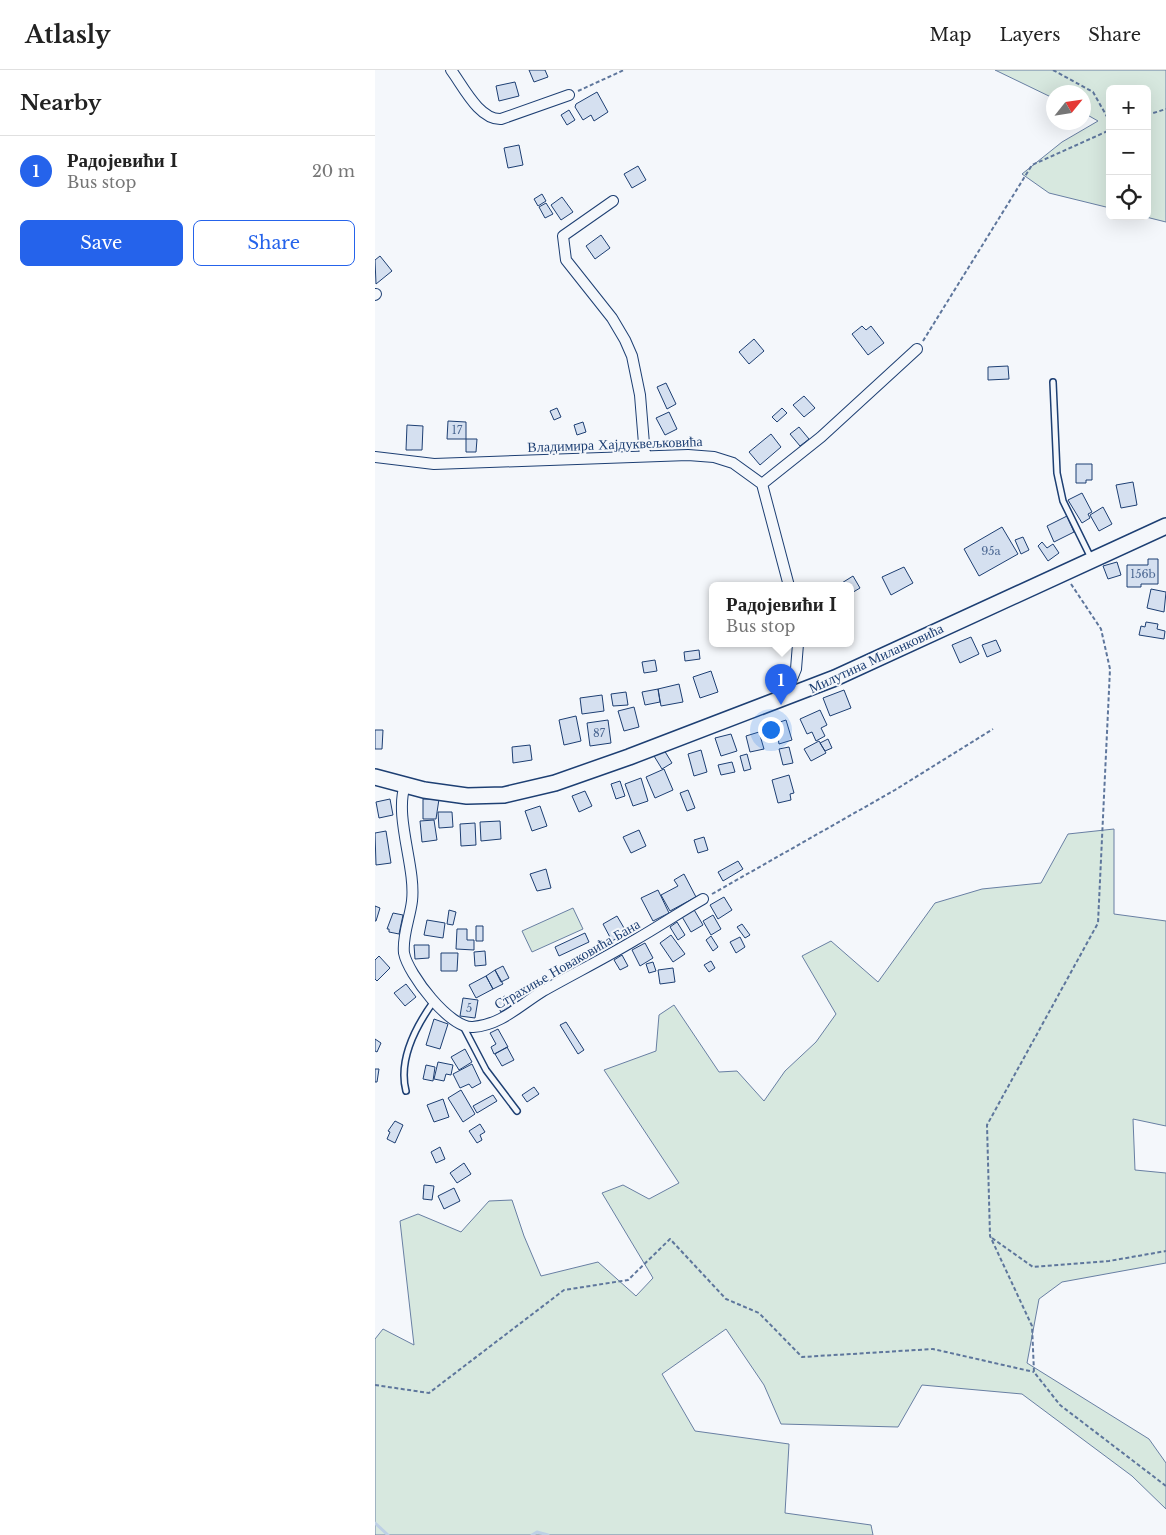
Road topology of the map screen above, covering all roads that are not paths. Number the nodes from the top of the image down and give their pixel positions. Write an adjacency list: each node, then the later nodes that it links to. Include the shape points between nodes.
1 (451, 70): 2 (street, via 482,112 494,119)
2 (569, 94)
3 (613, 201): 6 (street, via 563,236 566,260 600,300 632,356 640,395)
4 (917, 349): 8 (street, via 821,437)
5 (1053, 382): 10 (lane, via 1057,473 1063,501)
6 (645, 456): 7 (street, Владимира Хајдуквељковића, via 435,464); 8 (street, Владимира Хајдуквељковића, via 715,456 742,467)
7 (375, 457)
8 (762, 484): 11 (street)
9 (1166, 526): 10 (main road, Милутина Миланковића)
10 (1091, 559): 13 (main road, Милутина Миланковића, via 835,678)
11 (788, 582)
12 (798, 647): 13 (street, via 796,669)
13 (783, 698): 15 (main road, Милутина Миланковића, via 603,767 533,790 473,796 437,793)
14 (375, 776): 15 (main road, Милутина Миланковића)
15 (405, 785): 17 (street, via 404,820 412,896 404,953 407,963)
16 (703, 899): 18 (street, Страхиње Новаковића Бана, via 499,1020 476,1027)
17 (433, 1001): 18 (street, via 449,1018); 19 (lane, via 407,1056 403,1074)
18 (463, 1026): 20 (lane, via 486,1070)
19 (406, 1091)
20 (517, 1111)

